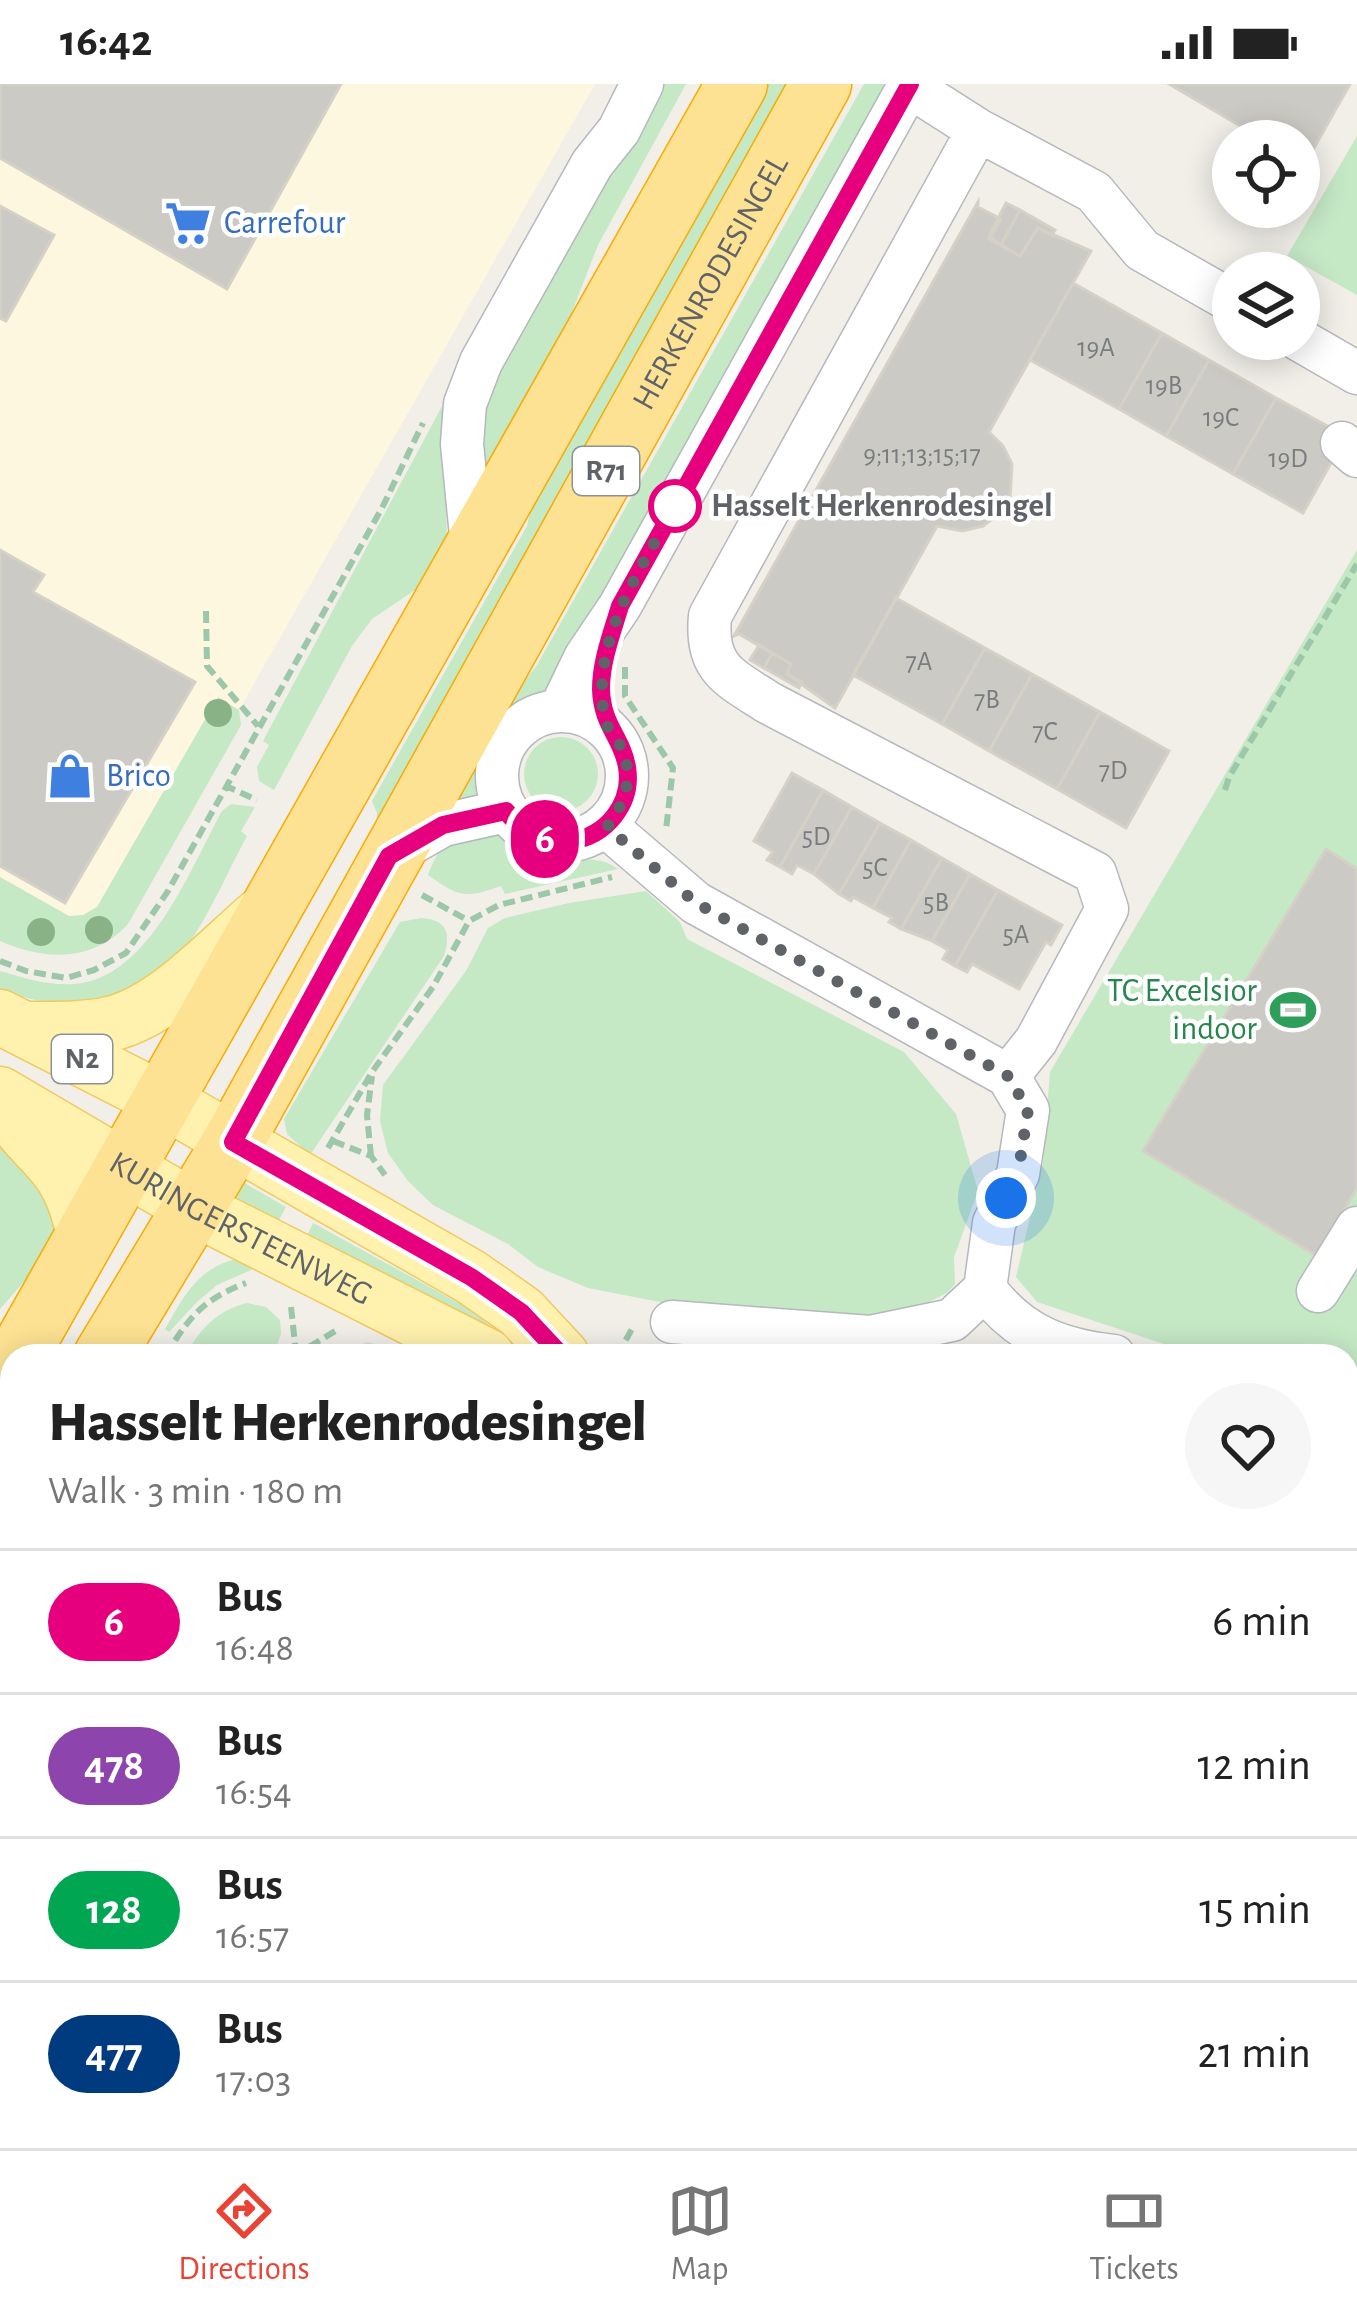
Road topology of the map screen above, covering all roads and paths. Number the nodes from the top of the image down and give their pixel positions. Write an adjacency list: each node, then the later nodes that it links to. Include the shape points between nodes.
1 (642, 84): 10 (street, via 481,362 462,444)
2 (737, 84): 10 (highway, R71)
3 (821, 84): 23 (highway, HERKENRODESINGEL / R71)
4 (910, 85): 5 (street); 12 (street)
5 (978, 130): 6 (street, via 1094,192 1142,250); 29 (street, via 710,616 707,643 720,671 769,704 1095,873 1107,909 1036,1041)
6 (1212, 290)
7 (1320, 352): 8 (street)
8 (1357, 373)
9 (432, 404): 15 (path)
10 (473, 556): 24 (highway, R71)
11 (1357, 564): 18 (path)
12 (620, 606): 14 (street); 16 (street, via 603,675)
13 (206, 611): 15 (path, via 207,665)
14 (560, 710): 16 (street); 20 (street, via 519,727 504,745 497,766)
15 (257, 726): 17 (path)
16 (607, 728): 21 (street, via 628,772)
17 (224, 784): 19 (path); 26 (path, via 168,891 125,952 66,978)
18 (1226, 790)
19 (257, 800)
20 (506, 811): 21 (street, via 546,840 571,841); 23 (street, via 443,825)
21 (607, 827): 22 (street)
22 (644, 858): 25 (path, via 603,881 499,905); 29 (street, via 696,903)
23 (406, 875): 25 (path); 32 (highway, HERKENRODESINGEL / R71)
24 (274, 904): 27 (main road, via 149,1009 97,1026); 31 (highway, R71)
25 (469, 921): 28 (path)
26 (0, 961)
27 (11, 1023): 31 (main road, KURINGERSTEENWEG / N2)
28 (372, 1072): 28 (path, via 367,1115 371,1156 332,1141)
29 (1008, 1076): 38 (street, via 1028,1110 1018,1174 994,1223)
30 (0, 1095): 33 (main road, KURINGERSTEENWEG / N2); 36 (main road, via 78,1204)
31 (164, 1102): 32 (main road, KURINGERSTEENWEG / N2); 33 (highway, R71)
32 (233, 1142): 34 (highway, R71); 49 (main road, KURINGERSTEENWEG / N2, via 471,1277)
33 (127, 1166): 34 (main road, KURINGERSTEENWEG / N2); 36 (highway, R71)
34 (192, 1207): 44 (highway, R71); 48 (main road, KURINGERSTEENWEG / N2)
35 (1357, 1228): 39 (street)
36 (84, 1237): 43 (highway, R71)
37 (251, 1281): 45 (path, via 217,1294)
38 (985, 1289): 41 (street, via 952,1320 870,1337); 50 (street, via 1028,1333)
39 (1318, 1291)
40 (288, 1298): 46 (path)
41 (672, 1322)
42 (350, 1325): 47 (path)
43 (19, 1344)
44 (111, 1344)
45 (173, 1344)
46 (295, 1344)
47 (315, 1344)
48 (463, 1344)
49 (551, 1344)
50 (1061, 1344)

